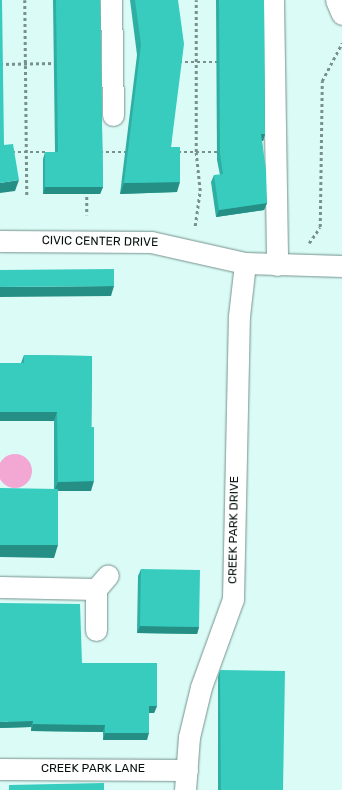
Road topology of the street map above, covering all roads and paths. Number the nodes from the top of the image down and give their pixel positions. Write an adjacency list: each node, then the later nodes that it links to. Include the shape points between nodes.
1 (25, 0): 13 (path)
2 (111, 0): 14 (street)
3 (196, 0): 9 (path)
4 (273, 0): 30 (street)
5 (336, 0): 6 (street)
6 (342, 14)
7 (342, 43): 28 (path, via 322,81 320,227)
8 (172, 62): 9 (path)
9 (196, 62): 10 (path); 21 (path)
10 (225, 62)
11 (57, 63): 13 (path)
12 (0, 64): 13 (path)
13 (26, 64): 16 (path)
14 (112, 115)
15 (7, 152): 16 (path)
16 (27, 152): 17 (path); 24 (path)
17 (49, 152)
18 (93, 152): 19 (path)
19 (133, 152)
20 (172, 152): 21 (path)
21 (196, 152): 22 (path); 26 (path, via 200,191)
22 (228, 152)
23 (86, 184): 25 (path)
24 (27, 195)
25 (87, 215)
26 (195, 226)
27 (0, 241): 29 (street, CIVIC CENTER DRIVE, via 151,242)
28 (309, 243)
29 (245, 263): 30 (street, CIVIC CENTER DRIVE); 35 (street, CREEK PARK DRIVE, via 239,316 233,599 201,687 189,737)
30 (277, 265): 31 (street, CIVIC CENTER DRIVE)
31 (342, 266)
32 (0, 587): 33 (street, via 102,582)
33 (96, 630)
34 (0, 769): 35 (street, CREEK PARK LANE)
35 (187, 770): 36 (street, CREEK PARK DRIVE)
36 (185, 790)

